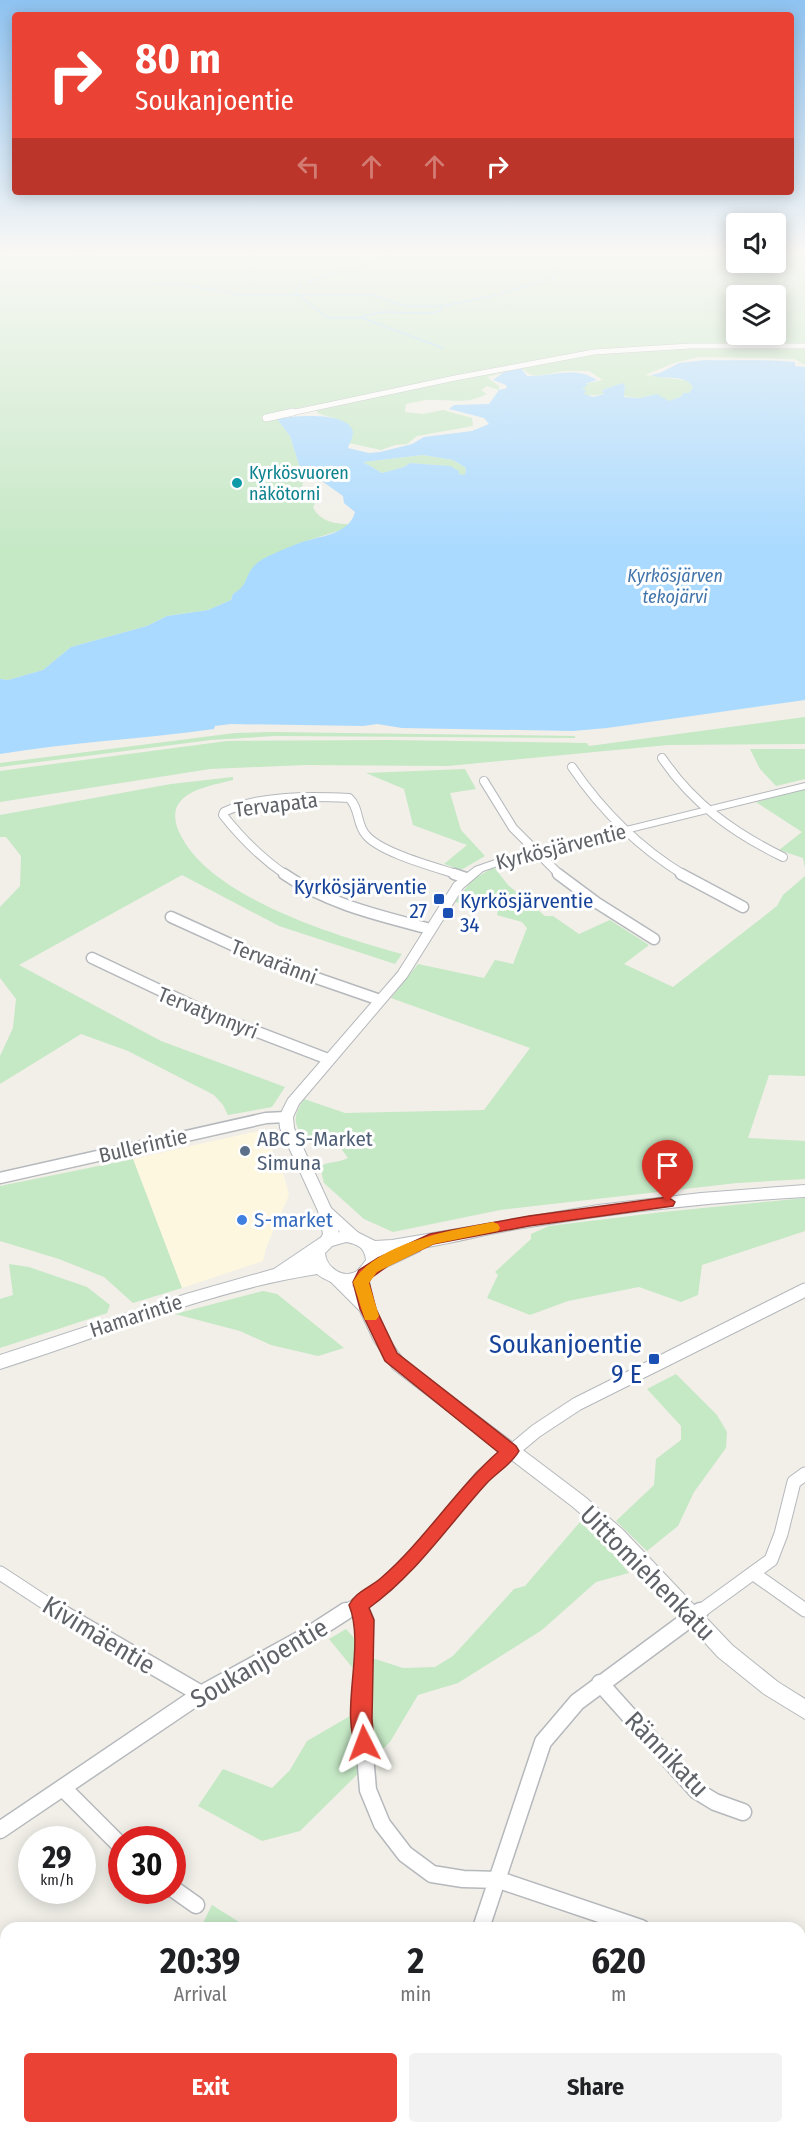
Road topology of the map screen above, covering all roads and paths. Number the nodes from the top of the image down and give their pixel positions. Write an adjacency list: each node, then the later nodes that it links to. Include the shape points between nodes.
1 (602, 351): 2 (street)
2 (266, 418)
3 (662, 758): 7 (street)
4 (572, 767): 8 (street, via 593,799)
5 (484, 781): 9 (street, via 513,827)
6 (805, 786): 7 (street, Kyrkösjärventie)
7 (706, 810): 8 (street, Kyrkösjärventie); 10 (street, via 739,834)
8 (622, 831): 9 (street, Kyrkösjärventie); 12 (street, via 679,873)
9 (536, 853): 11 (street, Kyrkösjärventie, via 491,864); 15 (street, via 573,886)
10 (783, 857)
11 (466, 878): 14 (street, Kyrkösjärventie); 14 (street, Tervapata, via 377,846 360,828 355,803 349,798 270,802 235,806 224,812 248,848 285,876 359,910)
12 (743, 907)
13 (171, 917): 17 (street, Tervaränni, via 270,962)
14 (430, 929): 17 (street, Kyrkösjärventie, via 409,966)
15 (654, 939)
16 (92, 958): 18 (street, Tervatynnyri, via 196,1010)
17 (380, 1000): 18 (street, Kyrkösjärventie)
18 (328, 1059): 19 (street, Kyrkösjärventie, via 293,1102)
19 (286, 1117): 20 (street, Bullerintie, via 266,1118); 22 (street, via 287,1128)
20 (0, 1178)
21 (805, 1191): 24 (main road, via 668,1202)
22 (325, 1211): 23 (street); 25 (street, via 331,1234)
23 (356, 1238): 25 (main road, via 336,1238); 26 (main road)
24 (430, 1239): 26 (main road); 28 (main road)
25 (324, 1244): 27 (main road, via 316,1261); 29 (main road, Hamarintie)
26 (372, 1247): 28 (main road, via 375,1261)
27 (320, 1268): 29 (main road, Hamarintie); 30 (main road)
28 (368, 1271): 30 (main road, via 345,1279); 32 (street, Uittomiehenkatu, via 361,1282)
29 (274, 1275): 33 (main road, Hamarintie)
30 (335, 1278): 32 (street, Uittomiehenkatu)
31 (805, 1290): 34 (street, Soukanjoentie, via 577,1404)
32 (368, 1309): 34 (street, Uittomiehenkatu, via 385,1347 399,1365)
33 (0, 1362)
34 (510, 1451): 38 (street, Soukanjoentie, via 481,1478 411,1561 387,1585); 40 (street, Uittomiehenkatu, via 616,1534)
35 (805, 1474): 37 (street, via 794,1482 771,1560)
36 (0, 1573): 42 (street, Kivimäentie)
37 (754, 1574): 39 (street); 40 (street)
38 (358, 1605): 42 (street, Soukanjoentie); 48 (street, via 365,1620 362,1719 368,1790 382,1824 405,1854 432,1874)
39 (805, 1610)
40 (690, 1616): 41 (street); 43 (street, Uittomiehenkatu, via 725,1651)
41 (600, 1683): 45 (street, Rännikatu, via 697,1791); 48 (street, via 577,1702 543,1742)
42 (201, 1694): 44 (street, Soukanjoentie)
43 (805, 1710)
44 (63, 1788): 46 (street, Soukanjoentie); 47 (street)
45 (743, 1812)
46 (0, 1830)
47 (108, 1833)
48 (499, 1880): 51 (street); 52 (street)
49 (186, 1898): 50 (street)
50 (196, 1905)
51 (483, 1922)
52 (623, 1922)

